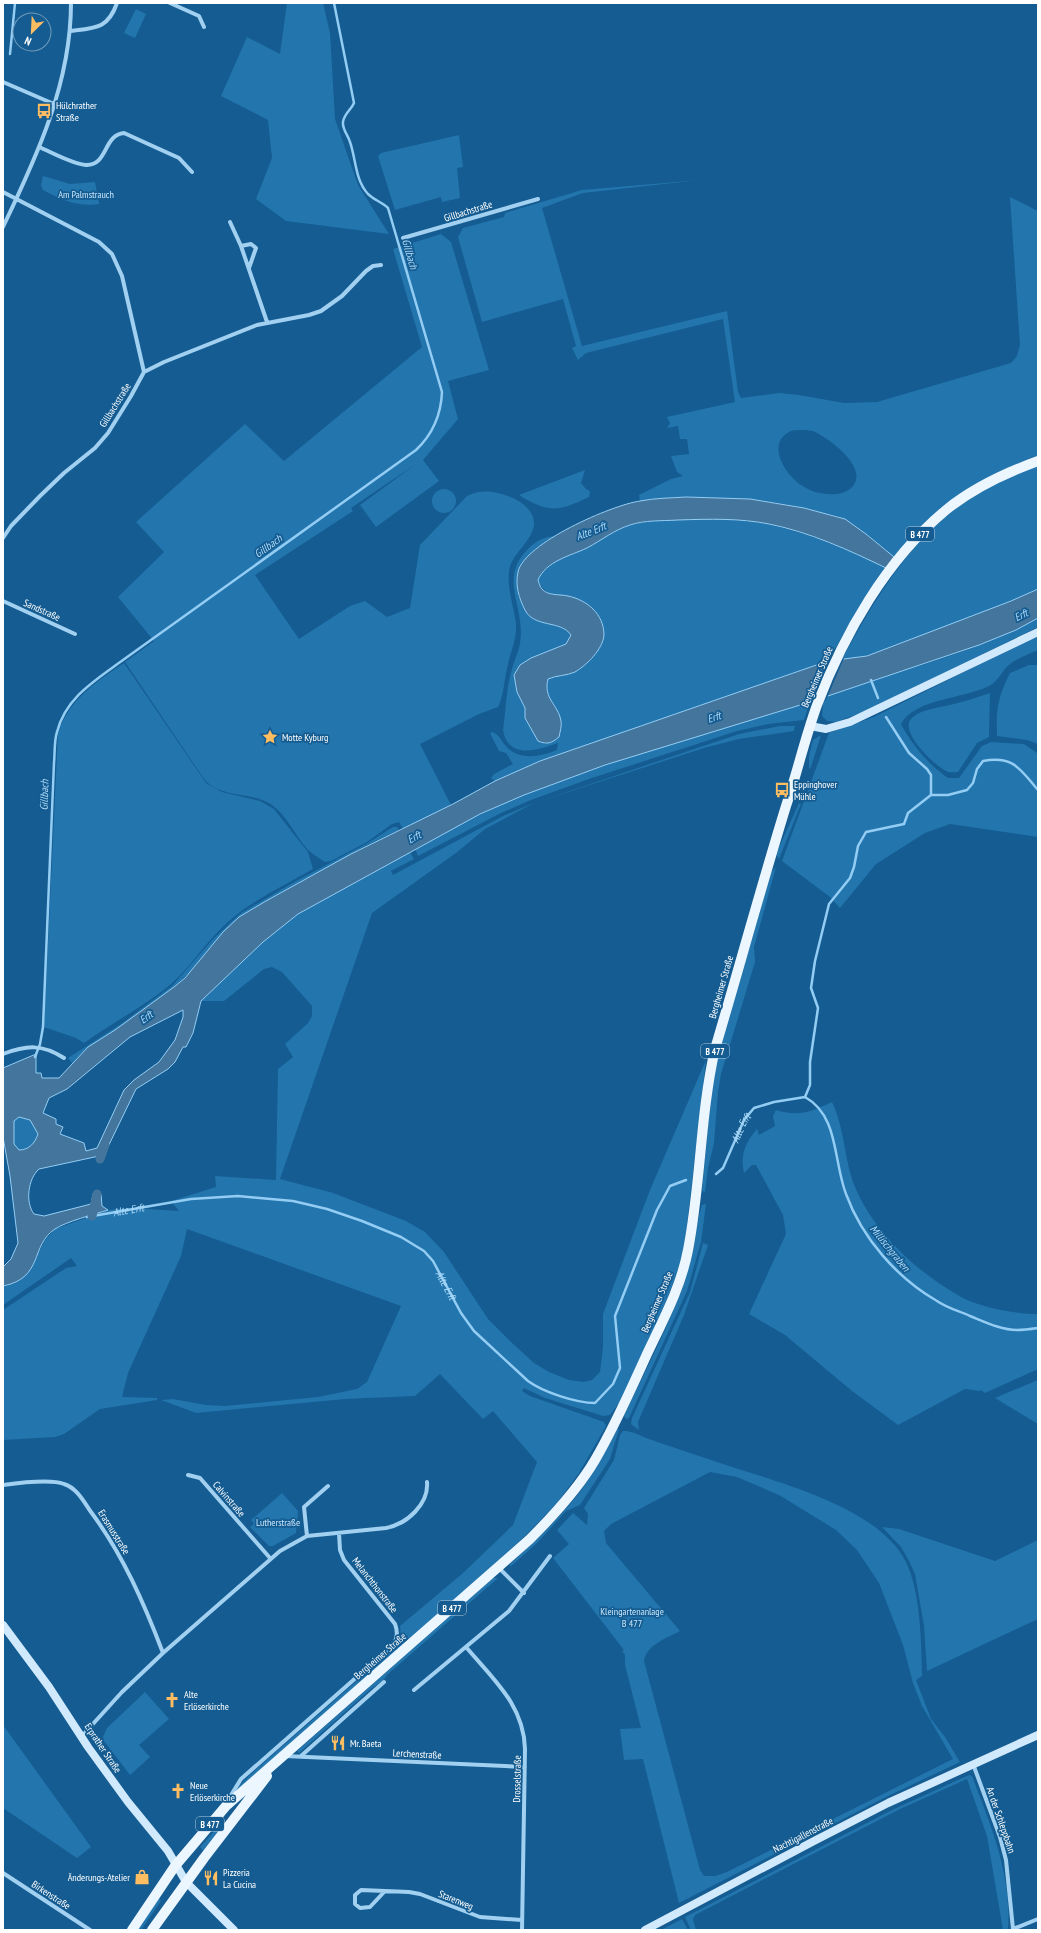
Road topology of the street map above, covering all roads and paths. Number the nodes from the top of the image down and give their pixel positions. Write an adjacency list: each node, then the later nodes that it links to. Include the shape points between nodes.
1 (71, 3): 5 (street)
2 (117, 3): 5 (street, via 112,15 101,26)
3 (170, 3): 4 (street, via 198,16)
4 (204, 28)
5 (70, 31): 7 (street, via 64,70)
6 (3, 82): 7 (street)
7 (54, 104): 8 (street)
8 (39, 147): 9 (street, via 79,164 92,164 100,160 113,137 124,134 179,158); 11 (street)
9 (192, 172)
10 (3, 192): 11 (street)
11 (16, 199): 14 (street); 20 (street, via 99,242 112,254 122,276)
12 (538, 199): 15 (street, Gillbachstraße)
13 (230, 222): 16 (street)
14 (3, 227)
15 (403, 238)
16 (241, 246): 18 (street); 18 (street, via 253,244 256,248)
17 (381, 265): 19 (street, via 373,266 366,271 327,308 309,315)
18 (248, 270): 19 (street)
19 (267, 322): 20 (street)
20 (144, 372): 22 (street, Gillbachstraße, via 108,433 11,526)
21 (1038, 461): 26 (main road, Bergheimer Straße / B 477, via 985,484 946,510 907,549 872,597 841,650)
22 (3, 538)
23 (3, 601): 25 (street, Sandstraße)
24 (1038, 632): 26 (main road, via 850,722 826,729)
25 (75, 634)
26 (810, 726): 37 (main road, Bergheimer Straße / B 477, via 715,1049 707,1091 692,1228 679,1285 615,1423 594,1461 549,1520)
27 (3, 1054): 28 (street, via 30,1047 43,1049)
28 (64, 1058)
29 (188, 1475): 36 (street, Calvinstraße, via 200,1478)
30 (427, 1482): 33 (street, via 426,1495 415,1512 404,1522 386,1528)
31 (3, 1484): 42 (street, Erasmusstraße, via 56,1482 68,1486 78,1494 106,1532 126,1567)
32 (328, 1486): 34 (street, via 304,1507)
33 (340, 1532): 34 (street); 39 (street, Melanchthonstraße, via 340,1550 344,1560)
34 (307, 1536): 36 (street)
35 (550, 1556): 38 (street)
36 (270, 1558): 42 (street)
37 (499, 1568): 38 (street); 48 (main road, Bergheimer Straße / B 477)
38 (524, 1593): 41 (street, via 509,1611)
39 (395, 1624): 51 (street, Bergheimer Straße, via 397,1636 394,1643 241,1779 232,1791)
40 (3, 1625): 46 (main road, Erprather Straße)
41 (466, 1647): 44 (street); 50 (street, Drosselstraße, via 506,1695 518,1714 525,1737)
42 (163, 1653): 46 (street, via 122,1692)
43 (384, 1682): 47 (street)
44 (414, 1690)
45 (1038, 1735): 49 (main road, Nachtigallenstraße)
46 (82, 1736): 52 (main road, Erprather Straße, via 128,1802 168,1851)
47 (300, 1756): 48 (street, Lerchenstraße); 50 (street, Lerchenstraße)
48 (281, 1759): 51 (main road, Bergheimer Straße / B 477); 54 (main road, Bergheimer Straße / B 477)
49 (973, 1764): 57 (street, An der Schleppbahn, via 1006,1860 1013,1929); 63 (main road, Nachtigallenstraße, via 814,1840)
50 (525, 1767): 56 (street, Drosselstraße)
51 (226, 1806): 52 (main road, Bergheimer Straße / B 477)
52 (175, 1866): 54 (main road, Erprather Straße); 59 (main road, Bergheimer Straße / B 477)
53 (3, 1873): 58 (street, Birkenstraße)
54 (186, 1882): 60 (main road, Bergheimer Straße / B 477); 61 (main road, Erprather Straße)
55 (385, 1891): 55 (street, Starenweg, via 359,1891 355,1894 355,1904 360,1908 370,1908); 56 (street, Starenweg, via 420,1894 484,1918)
56 (522, 1920): 62 (street, Drosselstraße)
57 (1038, 1920)
58 (90, 1930)
59 (132, 1930)
60 (152, 1930)
61 (234, 1930)
62 (522, 1930)
63 (645, 1930)

